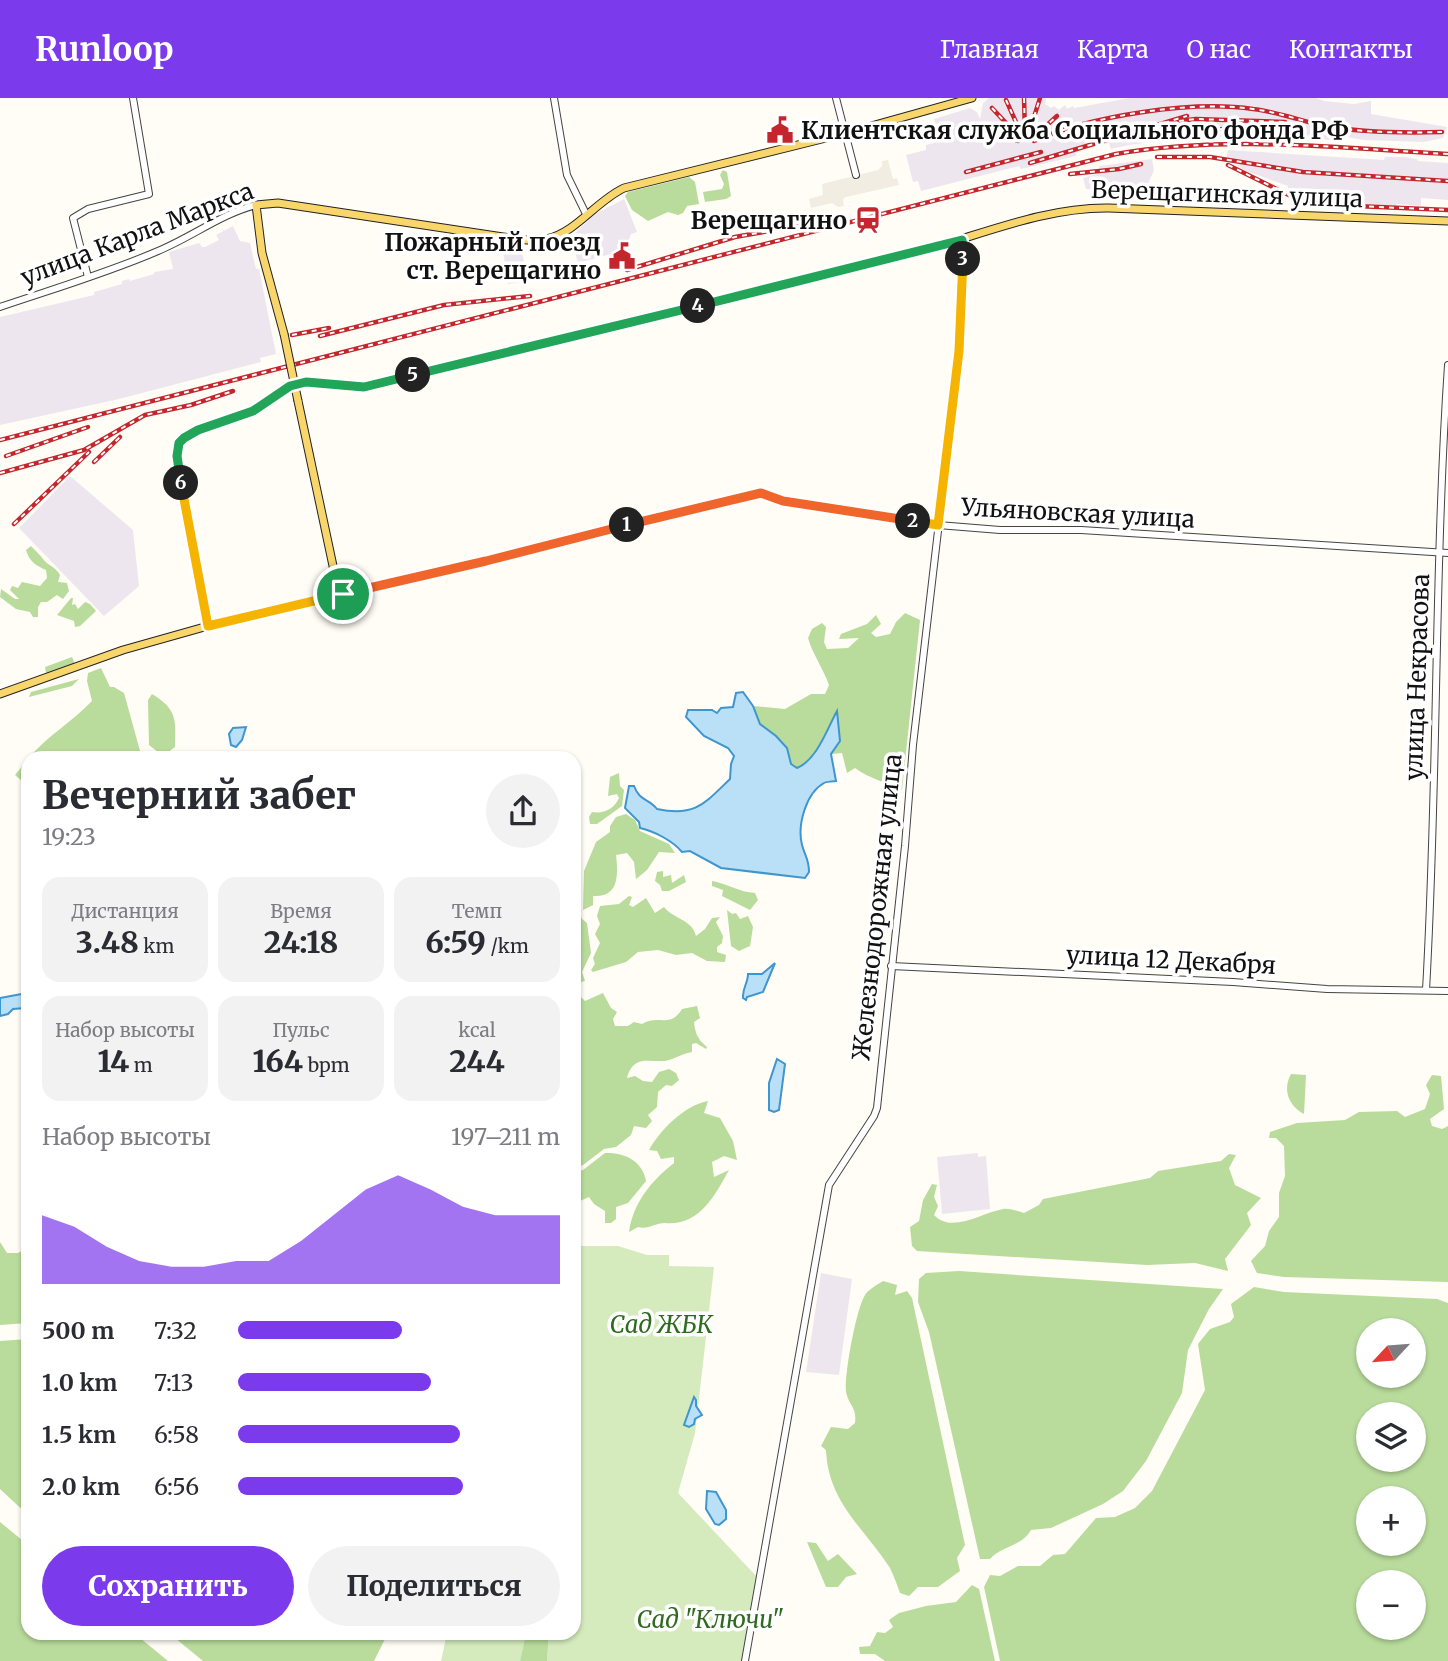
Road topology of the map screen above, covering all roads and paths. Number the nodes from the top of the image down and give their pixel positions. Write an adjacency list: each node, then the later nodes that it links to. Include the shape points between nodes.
1 (133, 98): 11 (street, via 149,194 88,209 73,218)
2 (554, 98): 8 (street, via 567,175)
3 (836, 98): 5 (street)
4 (972, 98): 5 (main road, улица Карла Маркса)
5 (846, 133): 6 (street); 8 (main road, улица Карла Маркса, via 624,188)
6 (856, 175)
7 (256, 205): 8 (main road, улица Карла Маркса, via 278,203 527,240 555,236); 11 (street, улица Карла Маркса, via 231,213 160,251); 17 (main road, bridge, via 262,253 284,334 336,580)
8 (586, 214)
9 (1448, 221): 10 (main road, Верещагинская улица, via 1101,208 1041,217)
10 (962, 240): 14 (street, Железнодорожная улица, via 959,351); 18 (main road, Верещагинская улица, via 386,382 354,387 299,383 253,411 189,434 179,443 177,456)
11 (88, 277): 12 (street, улица Карла Маркса)
12 (0, 307)
13 (1448, 365): 15 (street, улица Некрасова)
14 (938, 525): 15 (street, Ульяновская улица); 17 (street, Ульяновская улица, via 783,501 761,493); 20 (street, Железнодорожная улица)
15 (1439, 552): 16 (street, Ульяновская улица); 21 (street, улица Некрасова)
16 (1448, 553)
17 (343, 594): 18 (main road)
18 (208, 626): 19 (main road, via 123,650)
19 (0, 695)
20 (891, 966): 21 (street, улица 12 Декабря); 23 (street, Железнодорожная улица, via 877,1108 829,1185)
21 (1426, 990): 22 (street, улица 12 Декабря)
22 (1448, 991)
23 (745, 1661)

